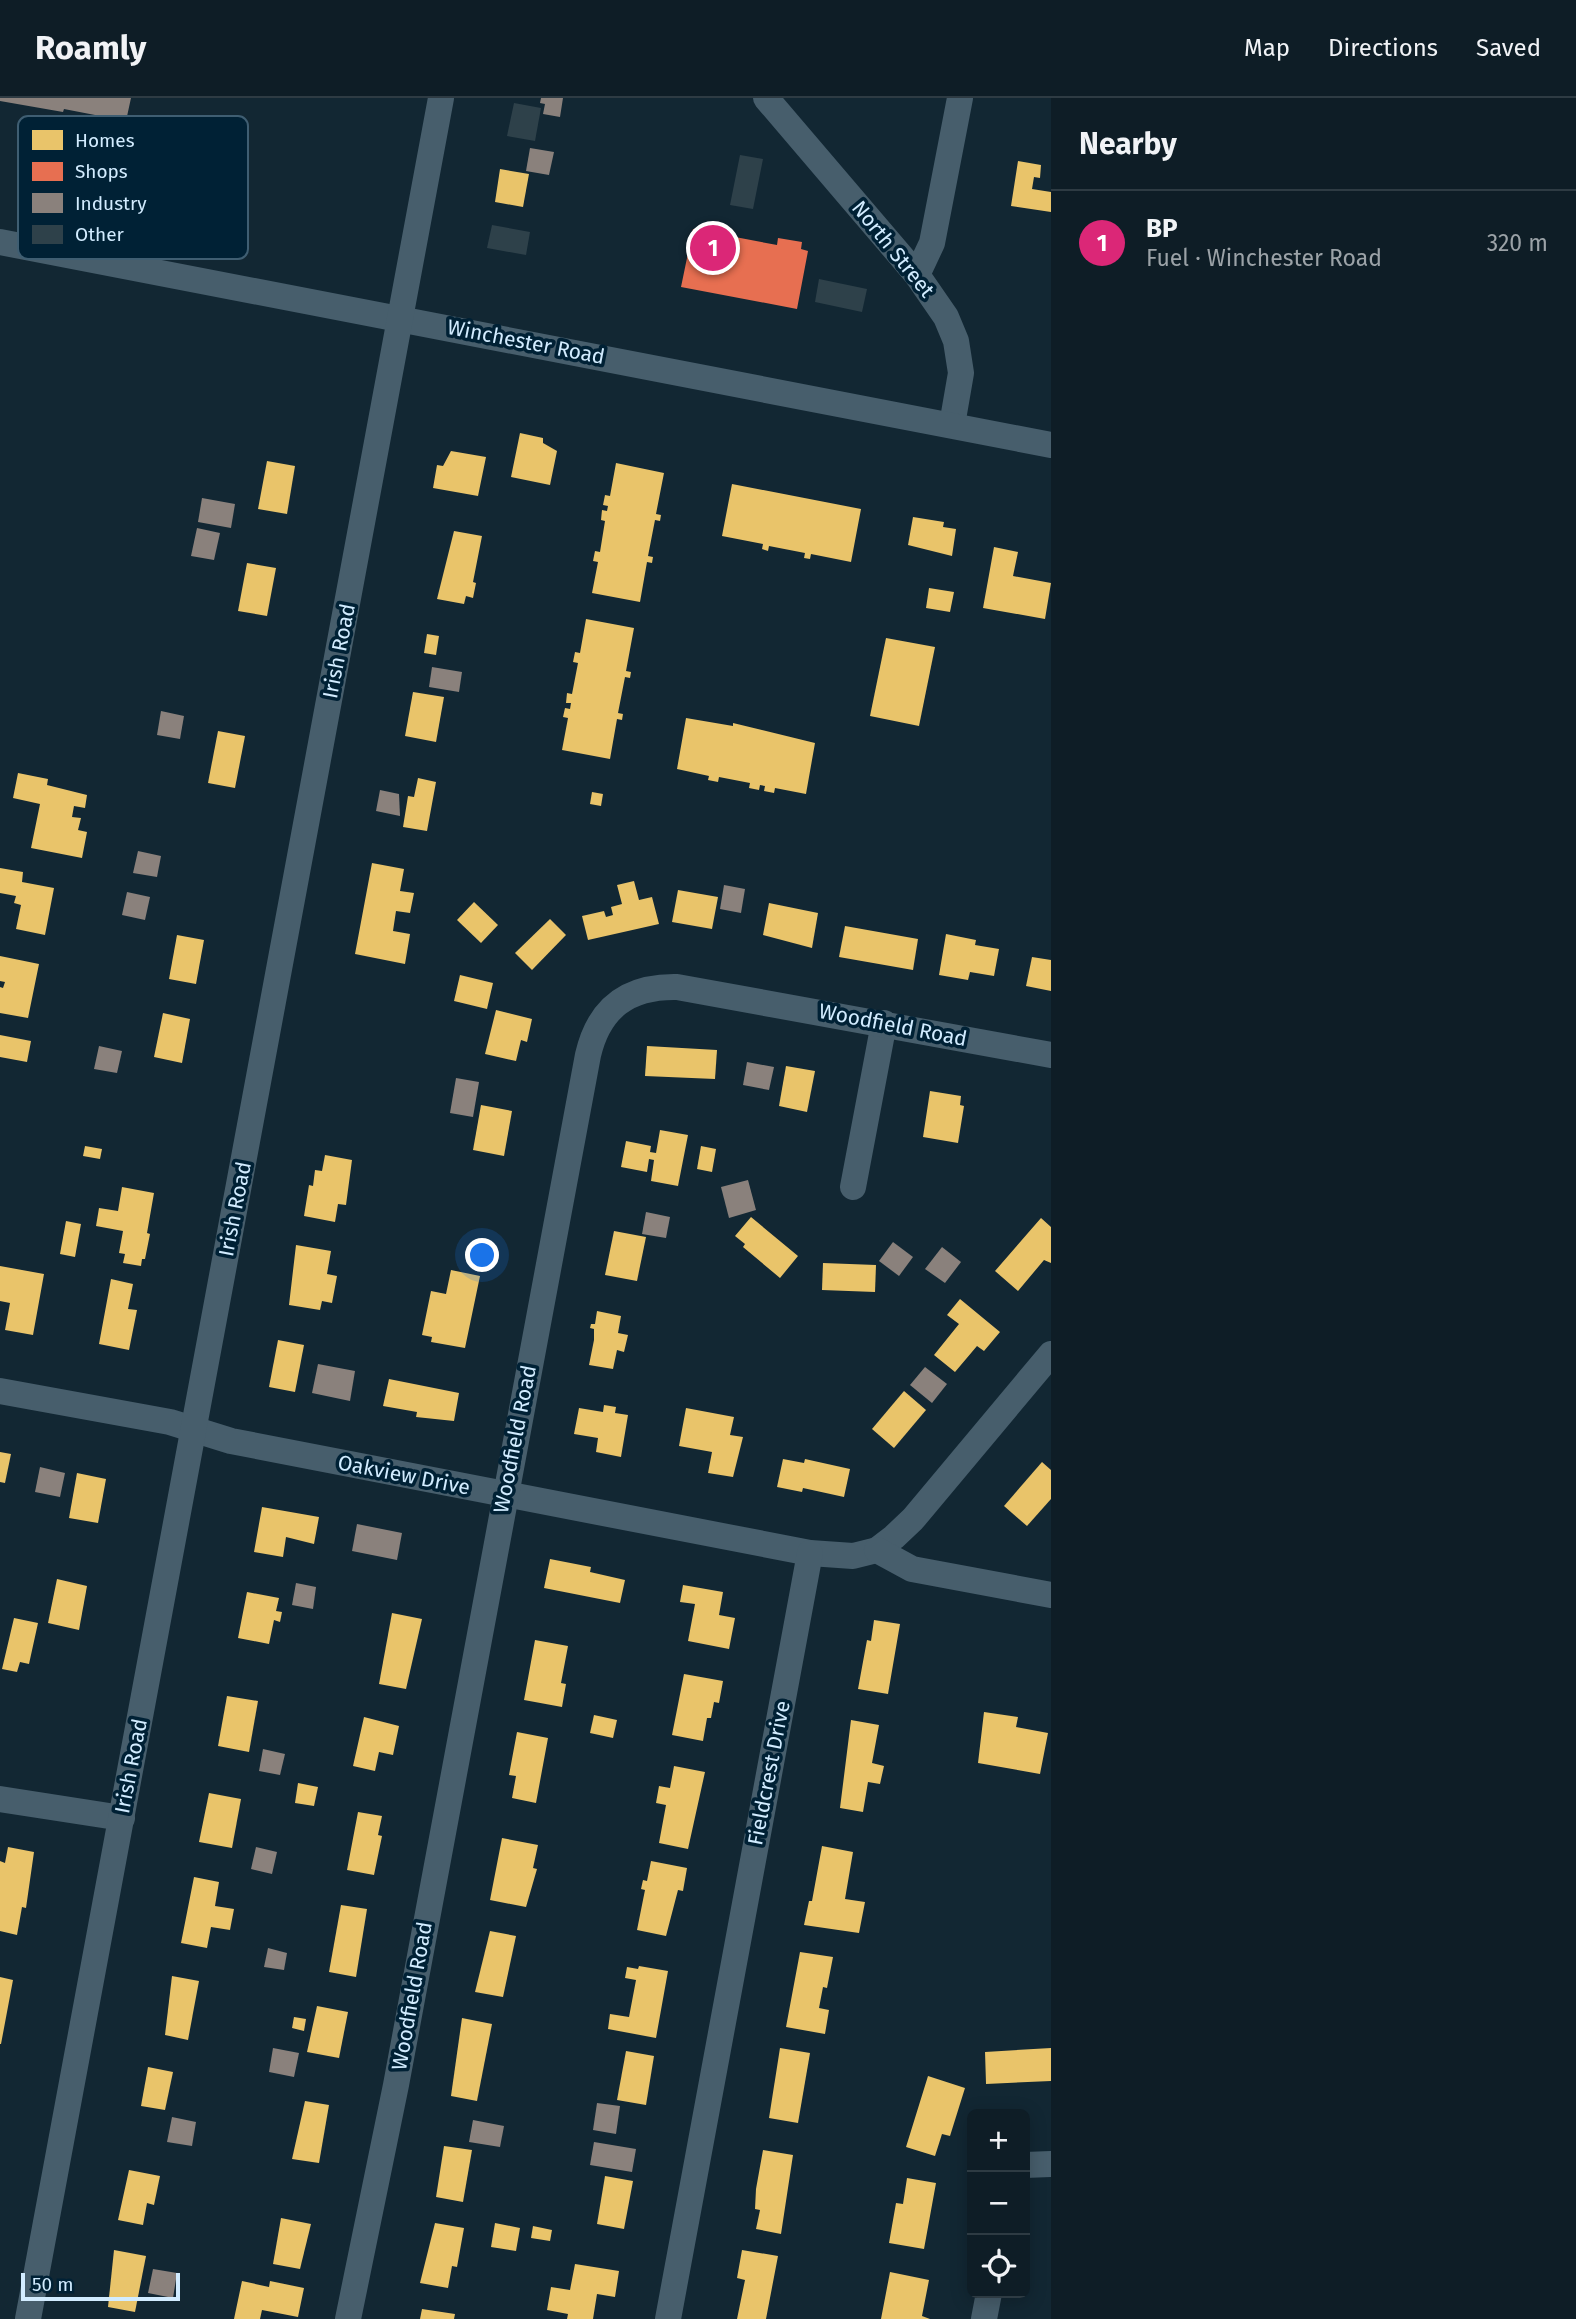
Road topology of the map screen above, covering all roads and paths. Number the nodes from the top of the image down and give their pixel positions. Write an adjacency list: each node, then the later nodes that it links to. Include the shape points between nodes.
1 (441, 98): 8 (street, Irish Road)
2 (766, 98): 7 (street, North Street)
3 (960, 98): 7 (street, via 932,243)
4 (0, 242): 5 (street, Winchester Road)
5 (18, 245)
6 (91, 259): 8 (street, Winchester Road)
7 (917, 275): 9 (street, North Street, via 946,317 959,355 961,373)
8 (401, 317): 9 (street, Winchester Road); 16 (street, Irish Road)
9 (952, 425): 10 (street, Winchester Road)
10 (1051, 444)
11 (884, 1023): 12 (street, Woodfield Road); 13 (street); 17 (street, Woodfield Road, via 717,992 657,986 624,998 599,1021 588,1055)
12 (1051, 1055)
13 (853, 1187)
14 (1051, 1354): 18 (street, via 913,1518)
15 (0, 1391): 16 (street, Oakview Drive, via 170,1422)
16 (194, 1431): 17 (street, Oakview Drive); 22 (street, Irish Road)
17 (504, 1494): 19 (street, Oakview Drive); 27 (street, Woodfield Road, via 396,2085)
18 (877, 1550): 19 (street, via 853,1556); 20 (street, via 912,1569)
19 (810, 1553): 28 (street, Fieldcrest Drive)
20 (1051, 1595)
21 (0, 1799): 22 (street)
22 (122, 1818): 26 (street, Irish Road)
23 (1051, 2164): 24 (street)
24 (1030, 2165)
25 (988, 2298): 29 (street)
26 (27, 2319)
27 (348, 2319)
28 (668, 2319)
29 (984, 2319)

